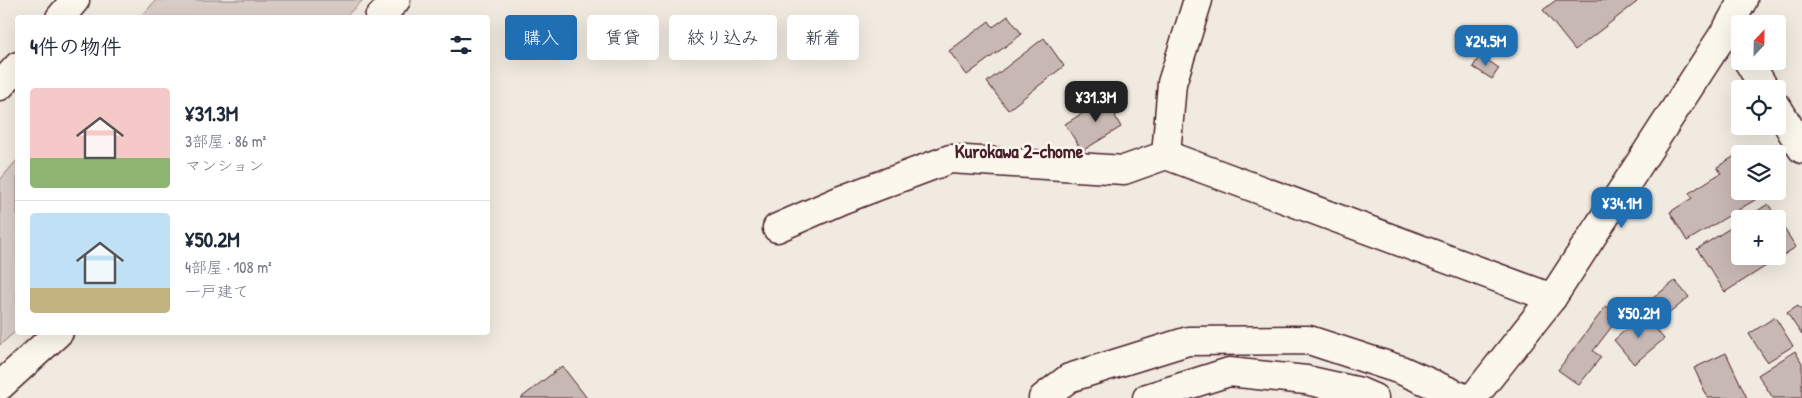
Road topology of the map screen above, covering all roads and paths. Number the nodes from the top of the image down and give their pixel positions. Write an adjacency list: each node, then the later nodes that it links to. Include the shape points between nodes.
1 (75, 0): 5 (main road)
2 (396, 0): 6 (main road)
3 (1198, 0): 13 (main road, via 1172,83)
4 (1743, 0): 7 (main road)
5 (62, 15)
6 (382, 15)
7 (1740, 15)
8 (1731, 44): 15 (main road)
9 (15, 69): 10 (main road)
10 (0, 86)
11 (1786, 122): 12 (main road)
12 (1802, 149)
13 (1166, 155): 14 (main road, via 1124,170 950,159); 15 (main road)
14 (777, 228)
15 (1552, 298): 22 (main road)
16 (56, 335): 17 (main road)
17 (0, 386)
18 (1367, 395): 20 (main road, via 1306,380 1229,372)
19 (1043, 398): 21 (main road, via 1069,378 1188,341 1309,340 1401,370)
20 (1147, 398)
21 (1464, 398)
22 (1473, 398)

